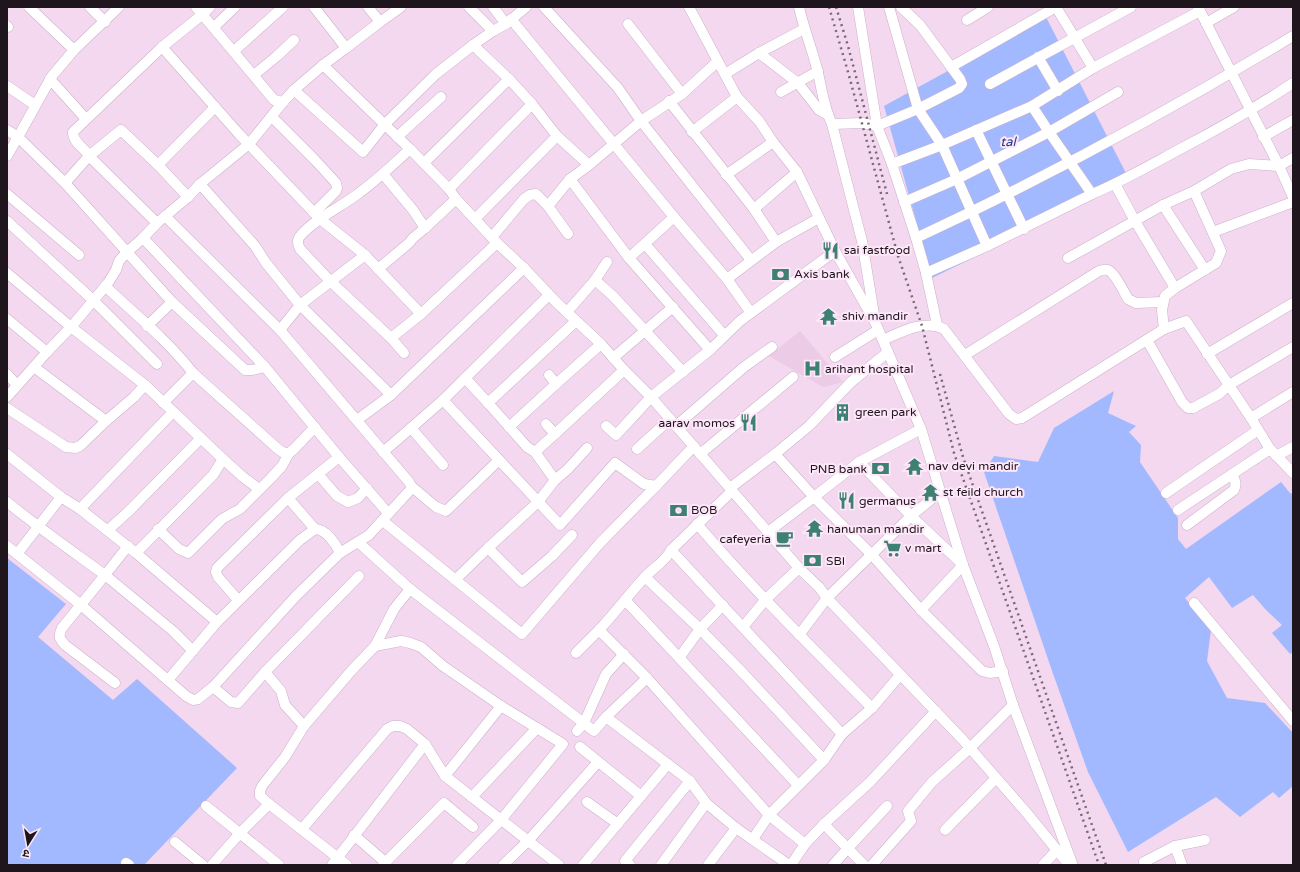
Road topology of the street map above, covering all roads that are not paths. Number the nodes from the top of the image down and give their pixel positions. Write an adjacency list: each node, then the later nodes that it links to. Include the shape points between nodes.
1 (29, 7): 39 (street)
2 (90, 7): 25 (street)
3 (119, 7): 25 (street)
4 (235, 7): 30 (street)
5 (284, 7): 40 (street)
6 (314, 7): 38 (street)
7 (368, 7): 26 (street)
8 (401, 7): 26 (street)
9 (469, 7): 32 (street)
10 (493, 7): 27 (street)
11 (526, 7): 27 (street)
12 (544, 7): 76 (street, via 618,88)
13 (689, 7): 43 (street)
14 (799, 7): 31 (street)
15 (858, 7): 78 (street)
16 (889, 7): 70 (street)
17 (901, 7): 45 (street, via 920,25)
18 (988, 7): 24 (street)
19 (1056, 7): 34 (street); 45 (street)
20 (1131, 7): 34 (street)
21 (1234, 7): 28 (street)
22 (203, 9): 30 (street); 37 (street)
23 (1199, 9): 28 (street); 46 (street)
24 (967, 20)
25 (104, 22): 39 (street)
26 (380, 22): 38 (street)
27 (509, 22): 32 (street); 89 (street)
28 (1206, 23): 49 (street)
29 (628, 24): 61 (street)
30 (214, 27): 40 (street)
31 (804, 29): 41 (street); 47 (street)
32 (493, 32): 36 (street)
33 (1293, 36): 49 (street)
34 (1074, 38): 42 (street); 46 (street)
35 (294, 40): 50 (street)
36 (473, 45): 52 (street); 77 (street, via 436,74)
37 (162, 47): 69 (street); 73 (street)
38 (346, 48): 44 (street)
39 (74, 50): 51 (street)
40 (234, 51): 50 (street)
41 (759, 53): 48 (street); 53 (street)
42 (1038, 57): 55 (street); 58 (street)
43 (717, 62): 48 (street); 61 (street)
44 (323, 65): 57 (street); 77 (street)
45 (951, 67): 70 (street, via 962,84 959,88)
46 (1093, 68): 58 (street)
47 (818, 71): 53 (street); 74 (street)
48 (725, 74): 63 (street)
49 (1231, 74): 71 (street); 95 (street)
50 (254, 75): 65 (street, via 274,100)
51 (50, 78): 67 (street); 73 (street)
52 (510, 79): 66 (street); 97 (street)
53 (798, 83): 59 (street); 74 (street)
54 (1293, 83): 71 (street)
55 (990, 84)
56 (7, 86): 67 (street)
57 (294, 90): 65 (street); 77 (street, via 363,152)
58 (1058, 91): 68 (street)
59 (781, 92)
60 (1118, 92): 82 (street)
61 (682, 94): 64 (street)
62 (442, 97): 83 (street)
63 (737, 97): 81 (street); 87 (street, via 759,121)
64 (669, 101): 76 (street); 81 (street)
65 (283, 102): 72 (street)
66 (532, 104): 84 (street); 110 (street)
67 (35, 105): 85 (street)
68 (1032, 106): 80 (street); 82 (street)
69 (215, 107): 88 (street); 99 (street)
70 (918, 109): 78 (street); 90 (street)
71 (1250, 111): 86 (street); 109 (street)
72 (272, 117): 88 (street); 125 (street, via 336,183 338,188 334,195)
73 (86, 119): 93 (street, via 72,135)
74 (830, 119): 78 (street); 174 (street, via 862,241)
75 (1293, 120): 86 (street)
76 (641, 122): 89 (street); 148 (street)
77 (385, 124): 83 (street)
78 (877, 126): 98 (street)
79 (7, 130): 85 (street)
80 (976, 130): 90 (street); 96 (street)
81 (692, 132): 104 (street)
82 (1049, 132): 95 (street); 96 (street)
83 (397, 136): 91 (street)
84 (557, 136): 100 (street); 128 (street)
85 (18, 137): 92 (street); 107 (street)
86 (1263, 137): 101 (street)
87 (773, 142): 102 (street); 104 (street)
88 (249, 144): 108 (street); 125 (street)
89 (615, 144): 100 (street); 126 (street)
90 (942, 145): 98 (street); 106 (street)
91 (410, 149): 97 (street); 103 (street)
92 (7, 156)
93 (89, 156): 99 (street, via 121,130); 107 (street); 131 (street)
94 (1293, 158): 101 (street)
95 (1070, 161): 113 (street); 114 (street)
96 (991, 162): 106 (street); 114 (street)
97 (424, 163): 110 (street)
98 (892, 164): 118 (street)
99 (158, 165): 115 (street)
100 (589, 165): 105 (street)
101 (1279, 166): 111 (street, via 1242,165); 116 (street)
102 (796, 172): 122 (street); 127 (street)
103 (383, 174): 125 (street, via 358,194); 132 (street)
104 (726, 175): 122 (street)
105 (570, 179): 120 (street); 146 (street)
106 (957, 179): 118 (street); 123 (street)
107 (65, 183): 143 (street)
108 (200, 184): 115 (street); 165 (street, via 255,246)
109 (1115, 184): 113 (street); 130 (street)
110 (449, 189): 117 (street)
111 (1194, 191): 121 (street); 134 (street)
112 (7, 194): 144 (street)
113 (1092, 194): 133 (street)
114 (1007, 195): 123 (street); 133 (street)
115 (188, 197): 124 (street)
116 (1293, 197)
117 (456, 199): 128 (street); 132 (street)
118 (904, 202): 137 (street)
119 (1293, 202): 134 (street)
120 (548, 206): 135 (street); 138 (street, via 536,194 530,195 524,199)
121 (1163, 206): 130 (street); 152 (street)
122 (754, 209): 139 (street)
123 (972, 212): 137 (street); 141 (street)
124 (165, 216): 131 (street); 177 (street)
125 (317, 216): 145 (street); 157 (street, via 298,239 298,244)
126 (674, 217): 140 (street); 155 (street)
127 (819, 218): 139 (street); 142 (street)
128 (475, 219): 138 (street)
129 (7, 221): 161 (street)
130 (1135, 221): 147 (street); 159 (street)
131 (157, 223): 136 (street)
132 (425, 228): 151 (street)
133 (1024, 229): 141 (street)
134 (1212, 232): 152 (street, via 1221,251 1216,263)
135 (568, 234)
136 (143, 238): 143 (street); 196 (street)
137 (916, 238): 154 (street)
138 (495, 240): 150 (street); 169 (street)
139 (776, 242): 148 (street)
140 (645, 244): 146 (street); 179 (street)
141 (987, 246): 154 (street)
142 (835, 251): 168 (street); 174 (street)
143 (127, 252): 158 (street); 162 (street)
144 (79, 255)
145 (365, 255): 151 (street); 157 (street)
146 (629, 258): 166 (street)
147 (1068, 258)
148 (752, 260): 155 (street)
149 (607, 262): 156 (street)
150 (524, 268): 160 (street); 209 (street)
151 (378, 269): 169 (street)
152 (1205, 270): 159 (street)
153 (7, 273): 175 (street)
154 (926, 273): 172 (street)
155 (727, 279): 168 (street)
156 (595, 280): 167 (street); 178 (street)
157 (330, 281): 165 (street); 180 (street)
158 (105, 286): 161 (street); 173 (street)
159 (1175, 288): 163 (street, via 1165,296)
160 (549, 295): 167 (street); 203 (street)
161 (93, 300): 175 (street); 194 (street)
162 (172, 302): 173 (street); 196 (street, via 245,370)
163 (1163, 302): 176 (street); 191 (street, via 1132,302 1113,274 1109,270 1104,270)
164 (1293, 303): 190 (street)
165 (300, 305): 177 (street); 209 (street)
166 (673, 307): 178 (street); 186 (street)
167 (567, 312): 171 (street)
168 (751, 313): 179 (street)
169 (421, 314): 180 (street)
170 (7, 319): 187 (street)
171 (576, 321): 183 (street); 214 (street)
172 (937, 325): 181 (street, via 926,325); 191 (street, via 944,329)
173 (148, 326): 199 (street)
174 (877, 326): 181 (street); 192 (street)
175 (71, 327): 187 (street); 206 (street)
176 (1164, 329): 182 (street); 190 (street, via 1186,321)
177 (280, 330): 218 (street)
178 (645, 331): 193 (street); 198 (street)
179 (724, 335): 186 (street)
180 (391, 338): 189 (street)
181 (883, 340): 188 (street)
182 (1147, 340): 191 (street, via 1022,418 1016,419); 207 (street, via 1182,402 1188,408 1193,408 1219,394)
183 (601, 344): 193 (street); 204 (street)
184 (772, 347): 220 (street)
185 (1293, 347): 207 (street)
186 (710, 350): 198 (street)
187 (47, 352): 195 (street)
188 (888, 352): 226 (street); 239 (street, via 851,382 809,426)
189 (404, 353)
190 (1207, 354): 207 (street)
191 (965, 355)
192 (835, 357)
193 (613, 358): 197 (street)
194 (157, 364)
195 (34, 367): 205 (street); 219 (street)
196 (265, 367): 223 (street)
197 (624, 370): 211 (street); 228 (street)
198 (683, 372): 211 (street)
199 (193, 373): 213 (street); 237 (street, via 278,449)
200 (7, 374): 205 (street)
201 (549, 375): 204 (street)
202 (793, 377): 233 (street)
203 (465, 378): 212 (street); 214 (street)
204 (556, 384): 224 (street)
205 (17, 385): 210 (street)
206 (145, 385): 213 (street); 219 (street)
207 (1229, 385): 217 (street)
208 (1293, 392): 217 (street)
209 (391, 395): 218 (street)
210 (7, 397)
211 (652, 397): 220 (street); 222 (street, via 616,435)
212 (443, 400): 225 (street); 242 (street)
213 (163, 403): 216 (street)
214 (488, 403): 224 (street)
215 (7, 408): 219 (street, via 66,447 80,446)
216 (173, 412): 229 (street); 261 (street)
217 (1251, 418): 227 (street)
218 (357, 420): 234 (street)
219 (106, 421)
220 (673, 422): 232 (street); 233 (street)
221 (546, 424): 228 (street)
222 (606, 426)
223 (315, 427): 237 (street); 240 (street)
224 (509, 427): 235 (street)
225 (411, 428): 234 (street); 244 (street)
226 (922, 429): 243 (street); 254 (street)
227 (1258, 430): 236 (street); 255 (street)
228 (555, 434): 235 (street)
229 (200, 438): 241 (street); 270 (street)
230 (1293, 446): 236 (street)
231 (587, 448): 248 (street)
232 (637, 449)
233 (697, 450): 250 (street); 253 (street)
234 (383, 452): 249 (street)
235 (534, 452): 248 (street)
236 (1273, 452): 245 (street); 247 (street)
237 (289, 453): 252 (street, via 282,466)
238 (7, 454): 256 (street)
239 (774, 454): 253 (street); 257 (street)
240 (339, 456): 246 (street); 251 (street)
241 (223, 459): 252 (street); 268 (street, via 213,475)
242 (499, 460): 249 (street, via 446,511 436,507); 260 (street)
243 (859, 462): 257 (street); 263 (street)
244 (443, 465)
245 (1293, 473)
246 (318, 474): 251 (street, via 337,496 348,502 358,498); 258 (street)
247 (1232, 474): 262 (street); 266 (street, via 1236,482 1234,490)
248 (555, 480): 260 (street)
249 (412, 486): 264 (street)
250 (656, 486): 260 (street, via 644,484 615,463 560,525); 286 (street, via 600,543 522,634)
251 (366, 488): 264 (street)
252 (259, 489): 268 (street, via 240,509 222,519 188,553 179,549)
253 (731, 490): 265 (street); 271 (street)
254 (940, 492): 263 (street); 281 (street)
255 (1166, 493)
256 (61, 496): 261 (street); 267 (street)
257 (814, 497): 271 (street); 280 (street)
258 (288, 498): 269 (street); 290 (street, via 216,572)
259 (7, 502): 267 (street)
260 (538, 502): 275 (street)
261 (80, 509): 270 (street)
262 (1178, 510)
263 (911, 516): 280 (street); 281 (street)
264 (386, 517): 273 (street, via 369,535); 286 (street)
265 (697, 524): 277 (street); 289 (street, via 737,571)
266 (1187, 525)
267 (37, 527): 279 (street); 283 (street)
268 (158, 529): 276 (street)
269 (315, 529): 278 (street, via 328,536); 290 (street, via 300,540)
270 (108, 530): 276 (street)
271 (768, 532): 282 (street)
272 (572, 535): 275 (street, via 522,582)
273 (358, 542): 278 (street); 287 (street)
274 (7, 546): 279 (street)
275 (488, 548): 286 (street)
276 (132, 549): 283 (street); 296 (street)
277 (671, 550): 285 (street); 294 (street)
278 (340, 553): 312 (street, via 296,596)
279 (17, 554): 293 (street)
280 (872, 555): 288 (street); 295 (street)
281 (963, 565): 295 (street); 306 (street)
282 (799, 568): 288 (street); 289 (street)
283 (105, 575): 293 (street); 302 (street, via 173,631)
284 (359, 576): 307 (street)
285 (645, 577): 291 (street); 298 (street)
286 (455, 580)
287 (410, 589): 301 (street, via 394,609); 319 (street)
288 (827, 598): 300 (street); 308 (street)
289 (766, 599): 297 (street); 300 (street)
290 (238, 600): 296 (street)
291 (626, 601): 299 (street); 305 (street)
292 (1194, 603): 318 (street)
293 (81, 605): 310 (street); 311 (street, via 62,628 60,639)
294 (722, 605): 297 (street); 298 (street)
295 (921, 610): 306 (street, via 982,671)
296 (217, 622): 302 (street)
297 (743, 627): 323 (street)
298 (700, 629): 305 (street); 327 (street)
299 (599, 630): 303 (street); 304 (street)
300 (799, 635): 315 (street)
301 (375, 646): 314 (street, via 401,641 421,647 443,666); 320 (street)
302 (193, 651): 310 (street)
303 (576, 653)
304 (624, 654): 309 (street); 319 (street, via 606,674)
305 (679, 658): 333 (street)
306 (1002, 671): 313 (street)
307 (265, 672): 312 (street, via 238,703 231,702); 320 (street, via 281,691 285,705)
308 (900, 675): 315 (street); 316 (street)
309 (647, 678): 317 (street); 341 (street)
310 (168, 680): 312 (street, via 193,700)
311 (115, 683)
312 (213, 687)
313 (1013, 705): 326 (street); 378 (street)
314 (501, 706): 321 (street); 330 (street)
315 (872, 708): 323 (street)
316 (936, 711): 326 (street); 344 (street, via 870,782)
317 (606, 717): 319 (street, via 594,730); 329 (street)
318 (1293, 721)
319 (584, 723): 322 (street)
320 (304, 726): 338 (street, via 285,757 262,786 260,796)
321 (537, 728): 335 (street); 342 (street, via 563,744)
322 (577, 731)
323 (842, 734): 327 (street)
324 (425, 744): 330 (street); 347 (street, via 400,726 387,729); 350 (street)
325 (580, 747): 328 (street)
326 (970, 748): 331 (street); 375 (street, via 932,782 908,812 910,821)
327 (824, 760): 333 (street)
328 (598, 762): 334 (street); 353 (street)
329 (668, 764): 332 (street); 334 (street)
330 (445, 776): 335 (street)
331 (996, 778): 348 (street); 358 (street)
332 (690, 781): 337 (street); 369 (street, via 625,861)
333 (798, 785): 341 (street)
334 (641, 796): 343 (street)
335 (472, 797): 342 (street)
336 (587, 802): 343 (street)
337 (706, 803): 346 (street); 370 (street)
338 (269, 804): 347 (street); 349 (street)
339 (206, 806): 349 (street)
340 (887, 806): 357 (street)
341 (770, 815): 351 (street); 355 (street)
342 (501, 820): 353 (street); 361 (street)
343 (618, 824): 368 (street)
344 (824, 824): 355 (street); 357 (street)
345 (473, 827): 360 (street, via 444,803)
346 (736, 828): 351 (street); 371 (street)
347 (302, 829): 359 (street)
348 (946, 830)
349 (240, 833): 364 (street); 365 (street)
350 (354, 834): 359 (street); 360 (street)
351 (753, 839): 372 (street)
352 (1205, 840): 356 (street)
353 (528, 841): 362 (street); 367 (street)
354 (175, 842): 363 (street)
355 (805, 844): 372 (street)
356 (1175, 846): 379 (street, via 1144,862); 380 (street)
357 (848, 848): 373 (street); 374 (street)
358 (1057, 850): 376 (street); 377 (street)
359 (335, 861): 366 (street)
360 (384, 864)
361 (460, 864)
362 (555, 864)
363 (203, 865)
364 (212, 865)
365 (279, 865)
366 (347, 865)
367 (503, 865)
368 (583, 865)
369 (630, 865)
370 (661, 865)
371 (708, 865)
372 (790, 865)
373 (833, 865)
374 (864, 865)
375 (872, 865)
376 (1043, 865)
377 (1069, 865)
378 (1072, 865)
379 (1145, 865)
380 (1182, 865)

